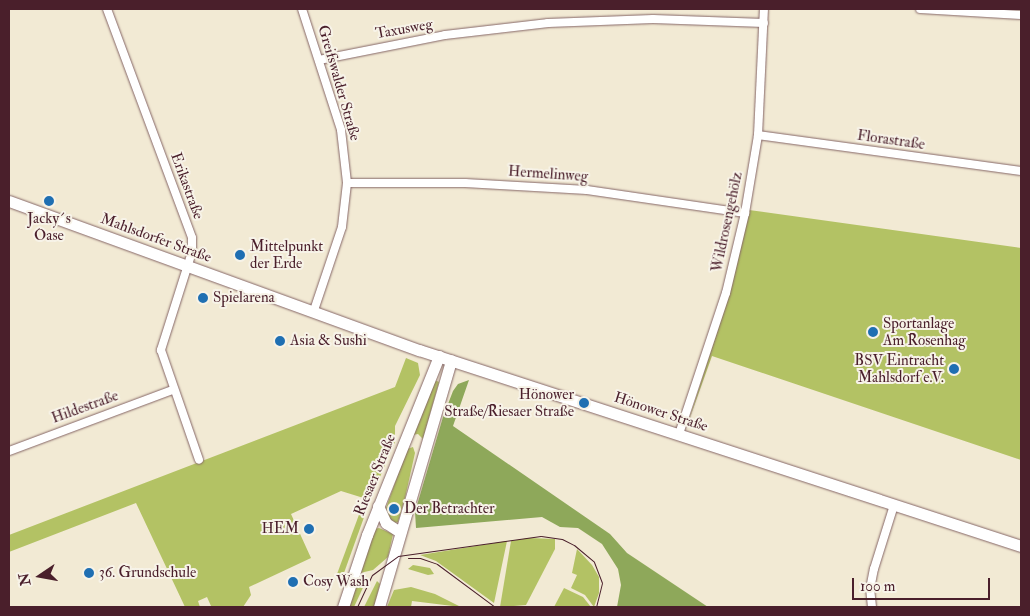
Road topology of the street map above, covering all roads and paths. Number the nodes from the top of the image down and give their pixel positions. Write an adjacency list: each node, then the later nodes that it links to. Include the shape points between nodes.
1 (107, 9): 13 (street, Erikastraße, via 192,238)
2 (302, 9): 7 (street, Greifswalder Straße)
3 (764, 9): 6 (street, Wildrosengehölz)
4 (920, 9): 5 (street)
5 (1021, 15)
6 (764, 23): 7 (street, Taxusweg, via 653,19 548,24 445,35); 8 (street, Wildrosengehölz)
7 (319, 60): 10 (street, Greifswalder Straße, via 341,130)
8 (758, 135): 9 (street, Florastraße); 12 (street, Wildrosengehölz)
9 (1021, 171)
10 (347, 182): 12 (street, Hermelinweg, via 465,183 587,190); 15 (street, Greifswalder Straße, via 342,227)
11 (9, 201): 13 (main road, Mahlsdorfer Straße)
12 (745, 213): 19 (street, Wildrosengehölz, via 726,293)
13 (188, 264): 14 (main road, Mahlsdorfer Straße); 18 (street, Erikastraße, via 161,345)
14 (293, 303): 15 (main road, Hönower Straße)
15 (314, 310): 16 (main road, Hönower Straße)
16 (439, 356): 17 (main road, Hönower Straße); 20 (main road, Riesaer Straße)
17 (450, 360): 19 (main road, Hönower Straße); 22 (main road)
18 (172, 390): 21 (street, Hildestraße); 23 (street, Erikastraße)
19 (680, 434): 24 (main road, Hönower Straße)
20 (404, 444): 22 (main road, via 414,438); 25 (main road, Riesaer Straße)
21 (9, 451)
22 (423, 451): 26 (main road)
23 (199, 460)
24 (894, 505): 27 (main road, Hönower Straße); 30 (street, via 874,569 870,589)
25 (378, 506): 26 (main road, via 386,523); 28 (main road, Riesaer Straße)
26 (400, 532): 29 (main road)
27 (1021, 546)
28 (343, 607)
29 (378, 607)
30 (872, 607)

